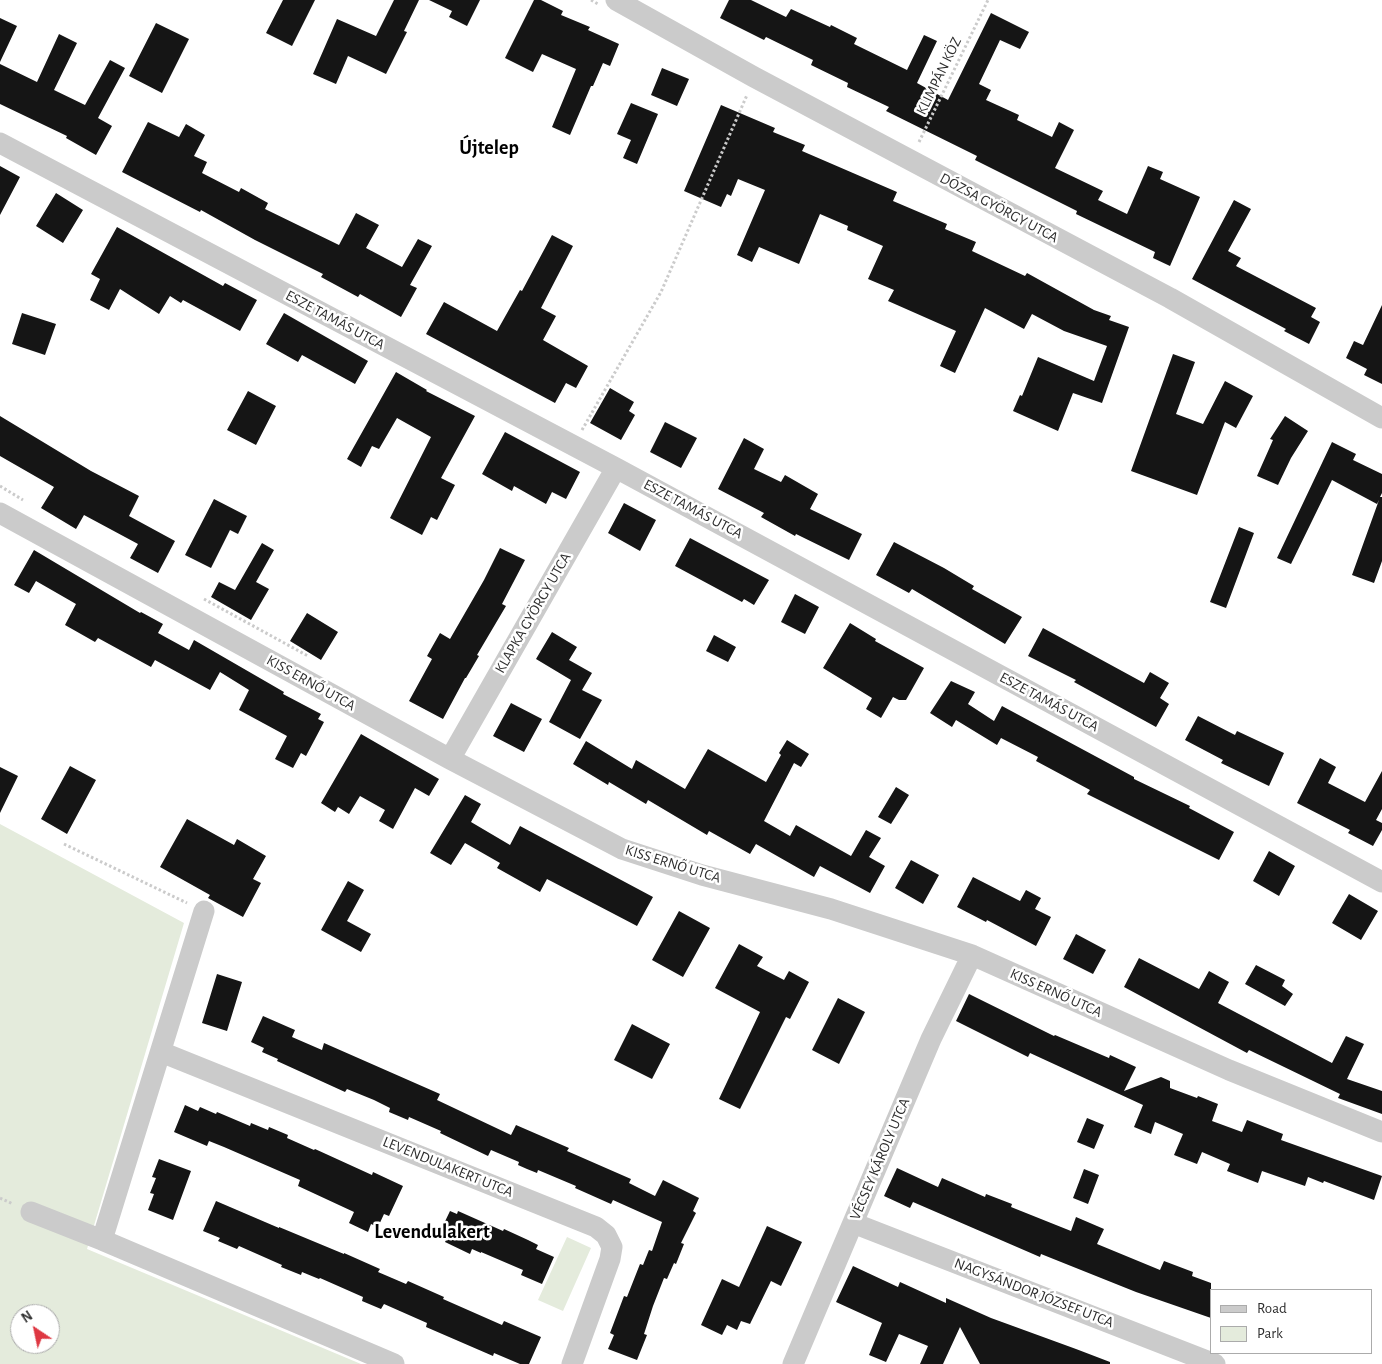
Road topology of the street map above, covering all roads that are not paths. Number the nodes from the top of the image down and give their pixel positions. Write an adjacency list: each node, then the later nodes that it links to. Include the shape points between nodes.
1 (616, 0): 3 (street, DÓZSA GYÖRGY UTCA, via 910,161 1170,298)
2 (0, 143): 4 (street, ESZE TAMÁS UTCA)
3 (1382, 418)
4 (616, 468): 6 (street, KLAPKA GYÖRGY UTCA); 7 (street, ESZE TAMÁS UTCA)
5 (0, 513): 6 (street, KISS ERNŐ UTCA)
6 (450, 758): 9 (street, KISS ERNŐ UTCA, via 622,849 702,875 831,909)
7 (1382, 882)
8 (204, 911): 10 (street)
9 (972, 955): 11 (street, KISS ERNŐ UTCA, via 1229,1070); 13 (street, VÉCSEY KÁROLY UTCA, via 931,1039)
10 (160, 1052): 14 (street); 16 (street, LEVENDULAKERT UTCA, via 596,1227 612,1247 610,1259)
11 (1382, 1132)
12 (30, 1212): 14 (street)
13 (853, 1223): 17 (street, VÉCSEY KÁROLY UTCA); 18 (street, NAGYSÁNDOR JÓZSEF UTCA)
14 (102, 1240): 15 (street)
15 (394, 1364)
16 (572, 1364)
17 (793, 1364)
18 (1215, 1364)

